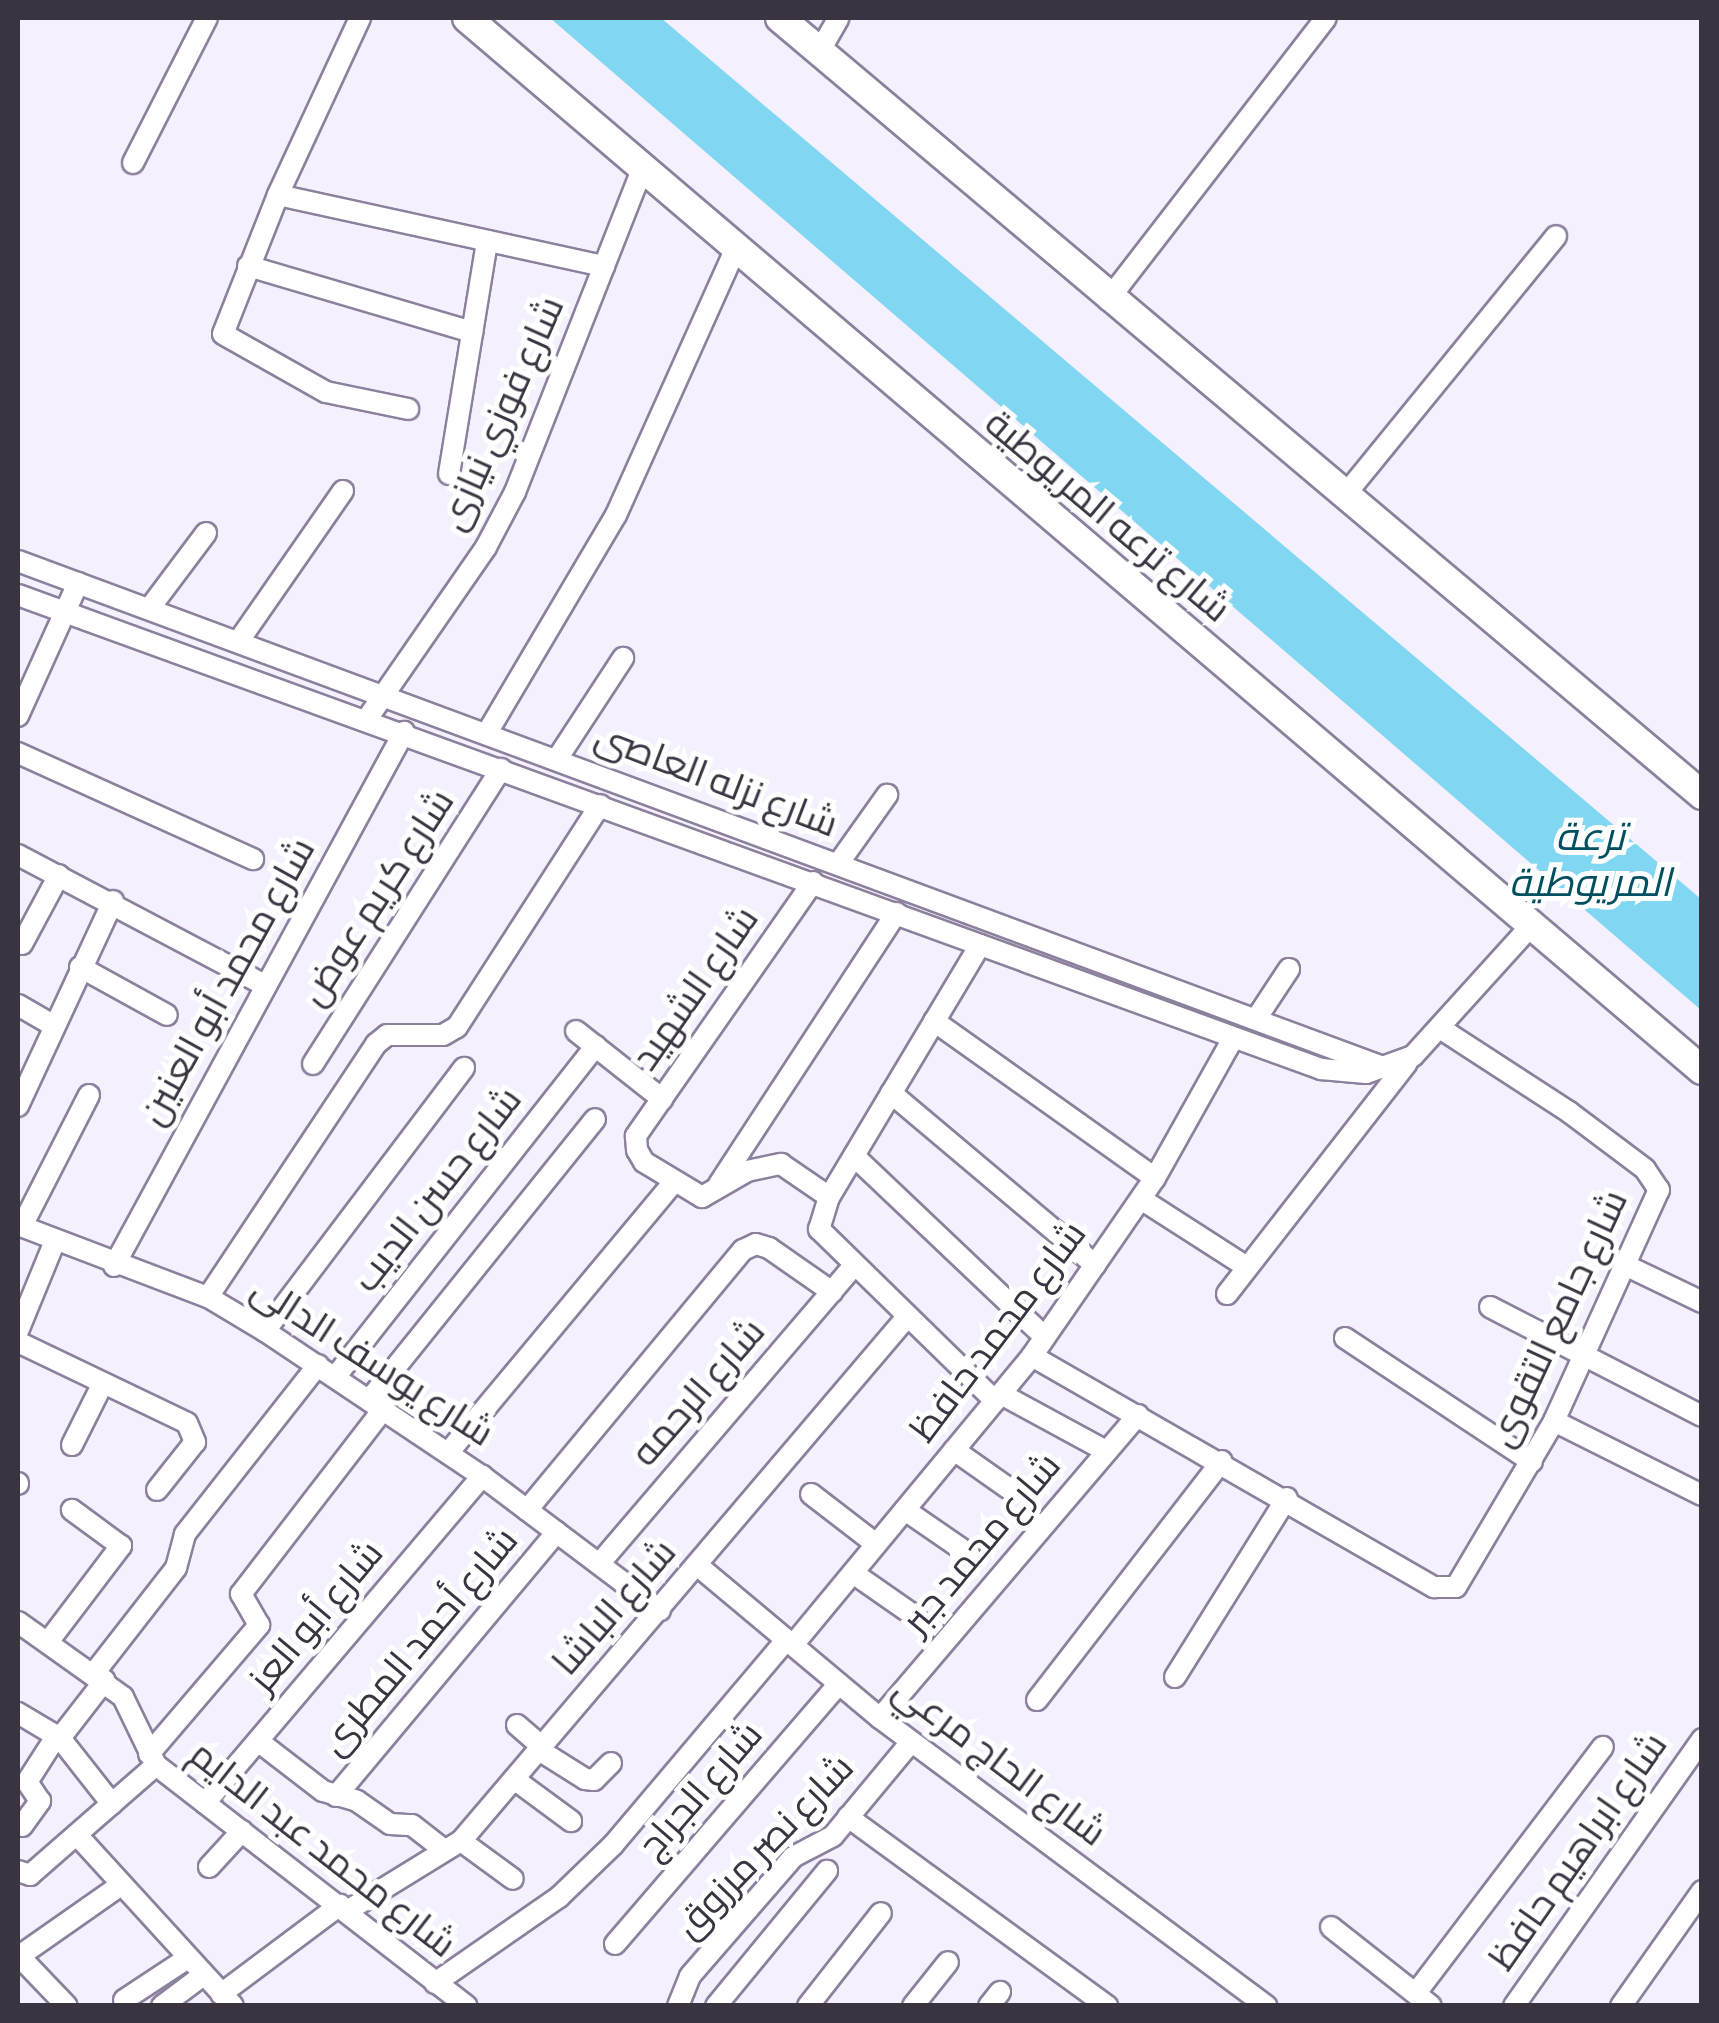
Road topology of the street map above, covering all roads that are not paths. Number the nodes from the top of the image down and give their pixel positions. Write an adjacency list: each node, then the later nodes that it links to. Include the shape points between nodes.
1 (207, 18): 8 (street)
2 (360, 18): 10 (street)
3 (467, 18): 9 (main road, شارع ترعه المريوطية)
4 (780, 18): 7 (main road)
5 (839, 18): 7 (street)
6 (1326, 18): 16 (street)
7 (820, 52): 16 (main road)
8 (134, 163)
9 (641, 172): 13 (main road, شارع ترعه المريوطية); 15 (street, شارع فوزي نيازى)
10 (278, 195): 12 (street); 14 (street)
11 (1556, 236): 21 (street)
12 (486, 240): 15 (street); 17 (street)
13 (734, 252): 34 (street, via 616,515); 50 (main road, شارع ترعه المريوطية)
14 (248, 266): 17 (street); 18 (street, via 224,320 223,334 233,343 326,392)
15 (604, 266): 30 (street, شارع فوزي نيازى, via 515,492 486,547)
16 (1108, 300): 21 (main road)
17 (472, 332): 19 (street)
18 (408, 409)
19 (449, 474)
20 (343, 491): 28 (street)
21 (1344, 494): 39 (main road)
22 (206, 533): 26 (street)
23 (18, 561): 24 (street, شارع نزله العاصى)
24 (78, 583): 26 (street, شارع نزله العاصى); 27 (street)
25 (18, 596): 27 (street, شارع نزله العاصى)
26 (149, 609): 28 (street, شارع نزله العاصى)
27 (63, 614): 31 (street); 32 (street, شارع نزله العاصى)
28 (238, 642): 30 (street, شارع نزله العاصى)
29 (624, 658): 36 (street)
30 (384, 695): 32 (street, شارع فوزي نيازى); 34 (street, شارع نزله العاصى)
31 (18, 713)
32 (367, 719): 33 (street, شارع نزله العاصى)
33 (404, 732): 37 (street, شارع نزله العاصى); 56 (street, شارع محمد أبو العنين)
34 (488, 733): 36 (street, شارع نزله العاصى)
35 (18, 753): 42 (street)
36 (557, 759): 43 (street, شارع نزله العاصى)
37 (501, 768): 40 (street, شارع نزله العاصى); 68 (street, شارع كريم عوض)
38 (887, 795): 43 (street)
39 (1702, 795)
40 (600, 805): 46 (street, شارع نزله العاصى); 92 (street, via 457,1027 428,1037 387,1035 376,1044)
41 (18, 855): 45 (street)
42 (253, 859)
43 (838, 864): 44 (street, شارع نزله العاصى)
44 (860, 872): 47 (street); 55 (street, شارع نزله العاصى)
45 (59, 875): 48 (street); 51 (street)
46 (813, 882): 47 (street, شارع نزله العاصى); 74 (street, شارع الشهيد)
47 (849, 896): 49 (street, شارع نزله العاصى)
48 (113, 902): 53 (street); 56 (street)
49 (896, 913): 52 (street, شارع نزله العاصى); 80 (street)
50 (1528, 929): 63 (street, شارع نزله العاصى); 71 (main road, شارع ترعه المريوطية)
51 (22, 944)
52 (980, 945): 57 (street, شارع نزله العاصى); 61 (street)
53 (80, 967): 59 (street); 62 (street)
54 (1289, 970): 60 (street)
55 (1142, 976): 57 (street); 60 (street, شارع نزله العاصى)
56 (266, 986): 86 (street, شارع محمد أبو العنين)
57 (1129, 1002): 65 (street, شارع نزله العاصى)
58 (18, 1005): 62 (street)
59 (167, 1015)
60 (1256, 1019): 70 (street, شارع نزله العاصى)
61 (934, 1021): 72 (street); 78 (street)
62 (51, 1024): 75 (street)
63 (1441, 1029): 67 (street, شارع نزله العاصى); 88 (street, شارع جامع التقوى, via 1645,1168 1658,1190)
64 (576, 1031): 66 (street)
65 (1232, 1040): 70 (street, شارع نزله العاصى, via 1321,1069); 78 (street, شارع محمد حافظ)
66 (596, 1046): 74 (street); 103 (street, شارع حسن الديب)
67 (1413, 1056): 70 (street, شارع نزله العاصى); 87 (street)
68 (313, 1064)
69 (464, 1068): 97 (street)
70 (1388, 1069)
71 (1702, 1070)
72 (891, 1094): 77 (street); 85 (street)
73 (89, 1095): 83 (street)
74 (662, 1099): 79 (street, شارع الشهيد, via 636,1136 644,1162)
75 (18, 1106)
76 (595, 1119): 106 (street)
77 (854, 1156): 81 (street); 98 (street)
78 (1156, 1178): 82 (street, شارع محمد حافظ)
79 (674, 1182): 80 (street, via 702,1197); 113 (street)
80 (714, 1190): 81 (street, via 746,1172 781,1164)
81 (829, 1197): 89 (street, via 818,1229)
82 (1141, 1199): 85 (street, شارع محمد حافظ); 87 (street)
83 (20, 1226): 84 (street, شارع يوسف الدالى)
84 (56, 1241): 86 (street, شارع يوسف الدالى); 96 (street)
85 (1095, 1265): 98 (street, شارع محمد حافظ)
86 (114, 1266): 92 (street, شارع يوسف الدالى)
87 (1247, 1266): 91 (street)
88 (1627, 1266): 93 (street); 102 (street, شارع جامع التقوى)
89 (853, 1267): 90 (street, شارع الرحمه); 95 (street)
90 (832, 1292): 123 (street, via 770,1248 756,1244 744,1250); 128 (street, شارع الرحمه)
91 (1227, 1294)
92 (208, 1297): 97 (street, شارع يوسف الدالى)
93 (1702, 1302)
94 (1490, 1307): 102 (street)
95 (907, 1318): 105 (street); 129 (street, شارع الباشا)
96 (18, 1330)
97 (266, 1331): 103 (street, شارع يوسف الدالى)
98 (1046, 1337): 101 (street, شارع محمد حافظ)
99 (1345, 1338): 115 (street)
100 (18, 1342): 104 (street)
101 (1032, 1356): 105 (street, شارع محمد حافظ); 107 (street)
102 (1585, 1360): 108 (street); 109 (street, شارع جامع التقوى)
103 (327, 1371): 106 (street, شارع يوسف الدالى); 136 (street, شارع حسن الديب, via 185,1534 176,1568)
104 (103, 1383): 110 (street); 118 (street, via 194,1431 195,1442)
105 (998, 1397): 111 (street, شارع محمد حافظ); 112 (street)
106 (377, 1404): 113 (street, شارع يوسف الدالى); 149 (street, via 241,1594 259,1624)
107 (1138, 1414): 112 (street, شارع محمد جبر); 114 (street)
108 (1702, 1416)
109 (1554, 1421): 115 (street, شارع جامع التقوى); 120 (street)
110 (72, 1445)
111 (954, 1450): 117 (street); 124 (street, شارع محمد حافظ)
112 (1106, 1452): 141 (street, شارع محمد جبر)
113 (448, 1453): 116 (street, شارع يوسف الدالى)
114 (1222, 1461): 121 (street); 139 (street)
115 (1532, 1462): 121 (street, شارع جامع التقوى, via 1456,1587 1434,1587)
116 (482, 1476): 123 (street, شارع يوسف الدالى); 145 (street, شارع أبو العز)
117 (1008, 1488)
118 (157, 1490)
119 (811, 1494): 126 (street)
120 (1702, 1495)
121 (1287, 1498): 137 (street)
122 (72, 1510): 134 (street, via 121,1546)
123 (527, 1510): 125 (street, شارع يوسف الدالى)
124 (905, 1510): 126 (street, شارع محمد حافظ); 127 (street)
125 (557, 1532): 128 (street, شارع يوسف الدالى); 152 (street, شارع أحمد المطرى)
126 (876, 1544): 130 (street, شارع محمد حافظ)
127 (969, 1554)
128 (599, 1564): 131 (street, شارع يوسف الدالى)
129 (698, 1565): 131 (street, شارع الباشا); 135 (street, شارع الحاج مرعي)
130 (853, 1573): 132 (street); 135 (street, شارع محمد حافظ)
131 (660, 1610): 148 (street, شارع الباشا)
132 (916, 1617)
133 (18, 1622): 134 (street, شارع محمد عبد الدايم)
134 (48, 1642): 136 (street, شارع محمد عبد الدايم)
135 (789, 1643): 138 (street, شارع الحاج مرعي); 175 (street, شارع محمد حافظ, via 560,1897)
136 (100, 1676): 143 (street, شارع حسن الديب); 149 (street, شارع محمد عبد الدايم, via 136,1717)
137 (1174, 1676)
138 (839, 1684): 141 (street, شارع الحاج مرعي); 170 (street, شارع الجراج)
139 (1037, 1700)
140 (18, 1716): 143 (street)
141 (880, 1718): 146 (street, شارع الحاج مرعي)
142 (517, 1725): 148 (street)
143 (58, 1736): 154 (street); 157 (street, شارع حسن الديب, via 27,1782 40,1801)
144 (1702, 1739): 189 (street, شارع ابراهيم حافظ)
145 (258, 1741): 152 (street); 153 (street, شارع أبو العز)
146 (911, 1742): 155 (street, شارع نصر مرزوق); 188 (street, شارع الحاج مرعي)
147 (1603, 1746): 177 (street)
148 (541, 1748): 150 (street, via 585,1779 594,1780); 151 (street, شارع الباشا)
149 (152, 1759): 153 (street, شارع محمد عبد الدايم); 154 (street)
150 (612, 1762)
151 (514, 1780): 156 (street); 160 (street, شارع الباشا)
152 (336, 1796): 160 (street)
153 (204, 1803): 158 (street, شارع محمد عبد الدايم)
154 (112, 1804): 159 (street)
155 (848, 1818): 176 (street, شارع نصر مرزوق, via 824,1844 793,1857); 180 (street)
156 (571, 1821)
157 (22, 1826)
158 (242, 1831): 161 (street); 167 (street, شارع محمد عبد الدايم)
159 (77, 1834): 163 (street, via 30,1875); 165 (street)
160 (452, 1845): 164 (street); 167 (street, شارع الباشا)
161 (209, 1867)
162 (827, 1871): 185 (street)
163 (18, 1872)
164 (513, 1879)
165 (120, 1885): 171 (street); 172 (street)
166 (1702, 1891): 190 (street)
167 (343, 1908): 175 (street, شارع محمد عبد الدايم); 179 (street, شارع الباشا)
168 (881, 1913): 186 (street)
169 (1332, 1927): 177 (street)
170 (615, 1944)
171 (18, 1957): 181 (street)
172 (185, 1960): 174 (street); 178 (street)
173 (948, 1962): 187 (street)
174 (202, 1976): 179 (street); 182 (street)
175 (435, 1983): 183 (street, شارع محمد عبد الدايم)
176 (680, 1999): 184 (street)
177 (1424, 1999)
178 (124, 2000)
179 (227, 2000)
180 (1093, 2002)
181 (67, 2006)
182 (162, 2006)
183 (467, 2006)
184 (701, 2006)
185 (716, 2006)
186 (808, 2006)
187 (913, 2006)
188 (1266, 2006)
189 (1514, 2006)
190 (1621, 2006)

